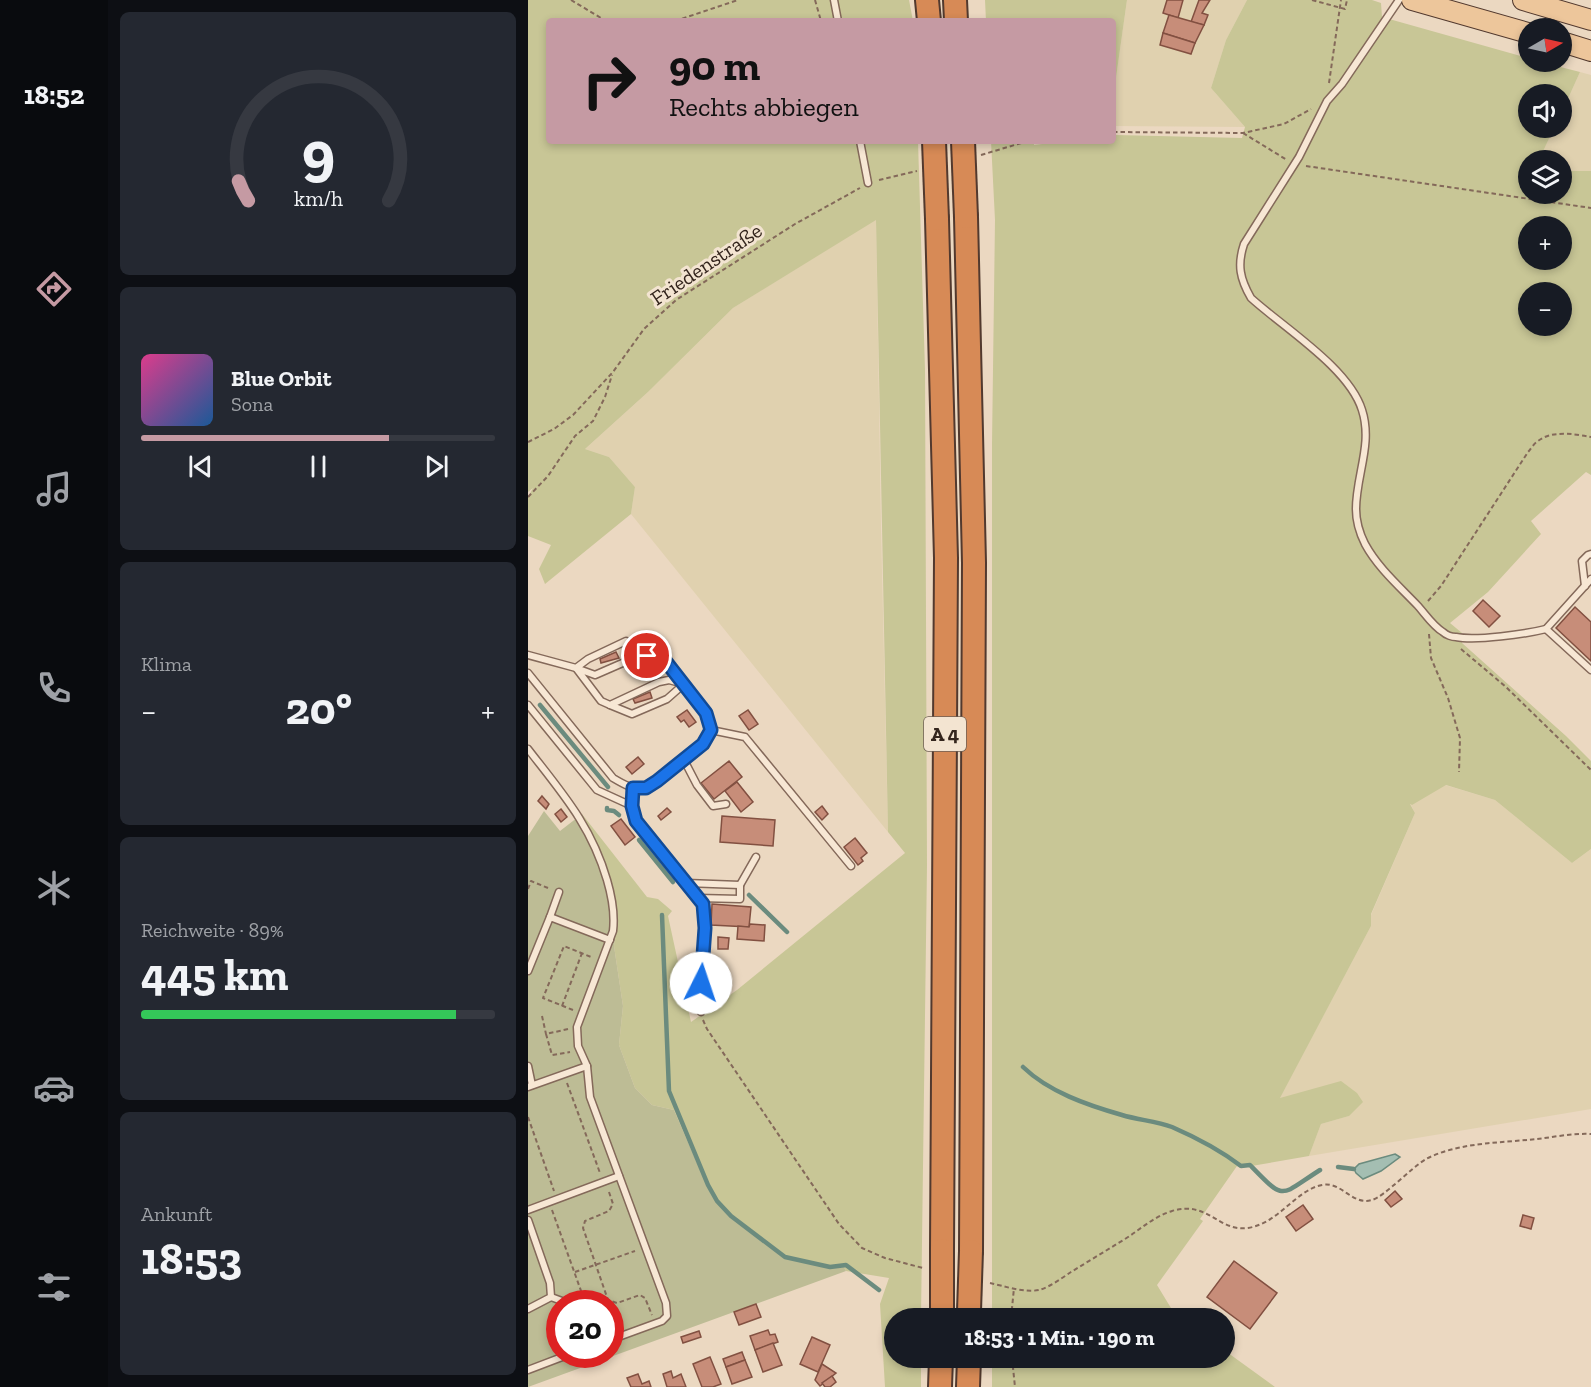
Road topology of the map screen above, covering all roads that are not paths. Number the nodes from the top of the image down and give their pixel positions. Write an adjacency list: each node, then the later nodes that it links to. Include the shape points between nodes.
1 (834, 0): 7 (lane)
2 (927, 0): 8 (highway)
3 (955, 0): 9 (highway)
4 (1400, 0): 21 (lane, via 1326,101 1294,164 1244,244 1239,270 1251,298 1327,361 1350,386 1362,410 1367,438 1356,509 1365,543 1379,565 1428,619 1457,638 1527,634)
5 (1413, 0): 11 (main road)
6 (1523, 0): 10 (main road)
7 (837, 18)
8 (929, 18)
9 (956, 18)
10 (1591, 20)
11 (1518, 30)
12 (1572, 45): 13 (main road)
13 (1591, 51)
14 (861, 144): 17 (lane)
15 (934, 144): 54 (highway, A 4, bridge, via 946,558)
16 (971, 148): 55 (highway, A 4, bridge, via 966,217 974,563)
17 (868, 183)
18 (1591, 555): 20 (lane, via 1582,561)
19 (1591, 579): 20 (lane)
20 (1585, 586): 21 (lane)
21 (1546, 629): 25 (lane)
22 (660, 654): 24 (lane, via 634,658 596,675); 24 (lane, via 626,641); 27 (lane)
23 (528, 655): 24 (lane)
24 (576, 668): 29 (lane, via 602,701)
25 (1591, 670)
26 (528, 674): 33 (lane, via 613,778)
27 (684, 684): 29 (lane, via 659,682); 29 (lane, via 666,699 632,714); 30 (lane, via 706,713)
28 (528, 705): 35 (lane, via 597,790)
29 (610, 705)
30 (711, 730): 32 (lane, via 703,744); 37 (lane, via 745,736)
31 (528, 749): 43 (lane, via 579,816 596,848 613,904)
32 (684, 760): 33 (lane, via 646,788); 34 (lane, via 713,806)
33 (633, 788): 35 (lane)
34 (726, 804)
35 (632, 806): 38 (lane, via 636,821)
36 (756, 857): 39 (lane)
37 (851, 866)
38 (686, 883): 39 (lane); 41 (lane)
39 (740, 885): 41 (lane, via 740,899)
40 (559, 892): 42 (lane)
41 (698, 898): 45 (lane, via 703,904 705,928)
42 (550, 917): 43 (lane); 44 (lane)
43 (610, 940): 47 (lane, via 577,1027 578,1047)
44 (528, 971)
45 (701, 1012)
46 (528, 1066): 48 (lane)
47 (587, 1066): 48 (lane); 49 (lane, via 590,1097)
48 (530, 1086)
49 (620, 1176): 50 (lane); 57 (lane, via 666,1303 667,1316)
50 (528, 1210)
51 (528, 1220): 52 (lane)
52 (550, 1290)
53 (546, 1300): 56 (lane)
54 (942, 1308)
55 (969, 1308)
56 (528, 1309)
57 (624, 1335)
58 (546, 1363): 61 (lane)
59 (941, 1368): 62 (highway)
60 (969, 1368): 63 (highway)
61 (528, 1370)
62 (940, 1387)
63 (968, 1387)

